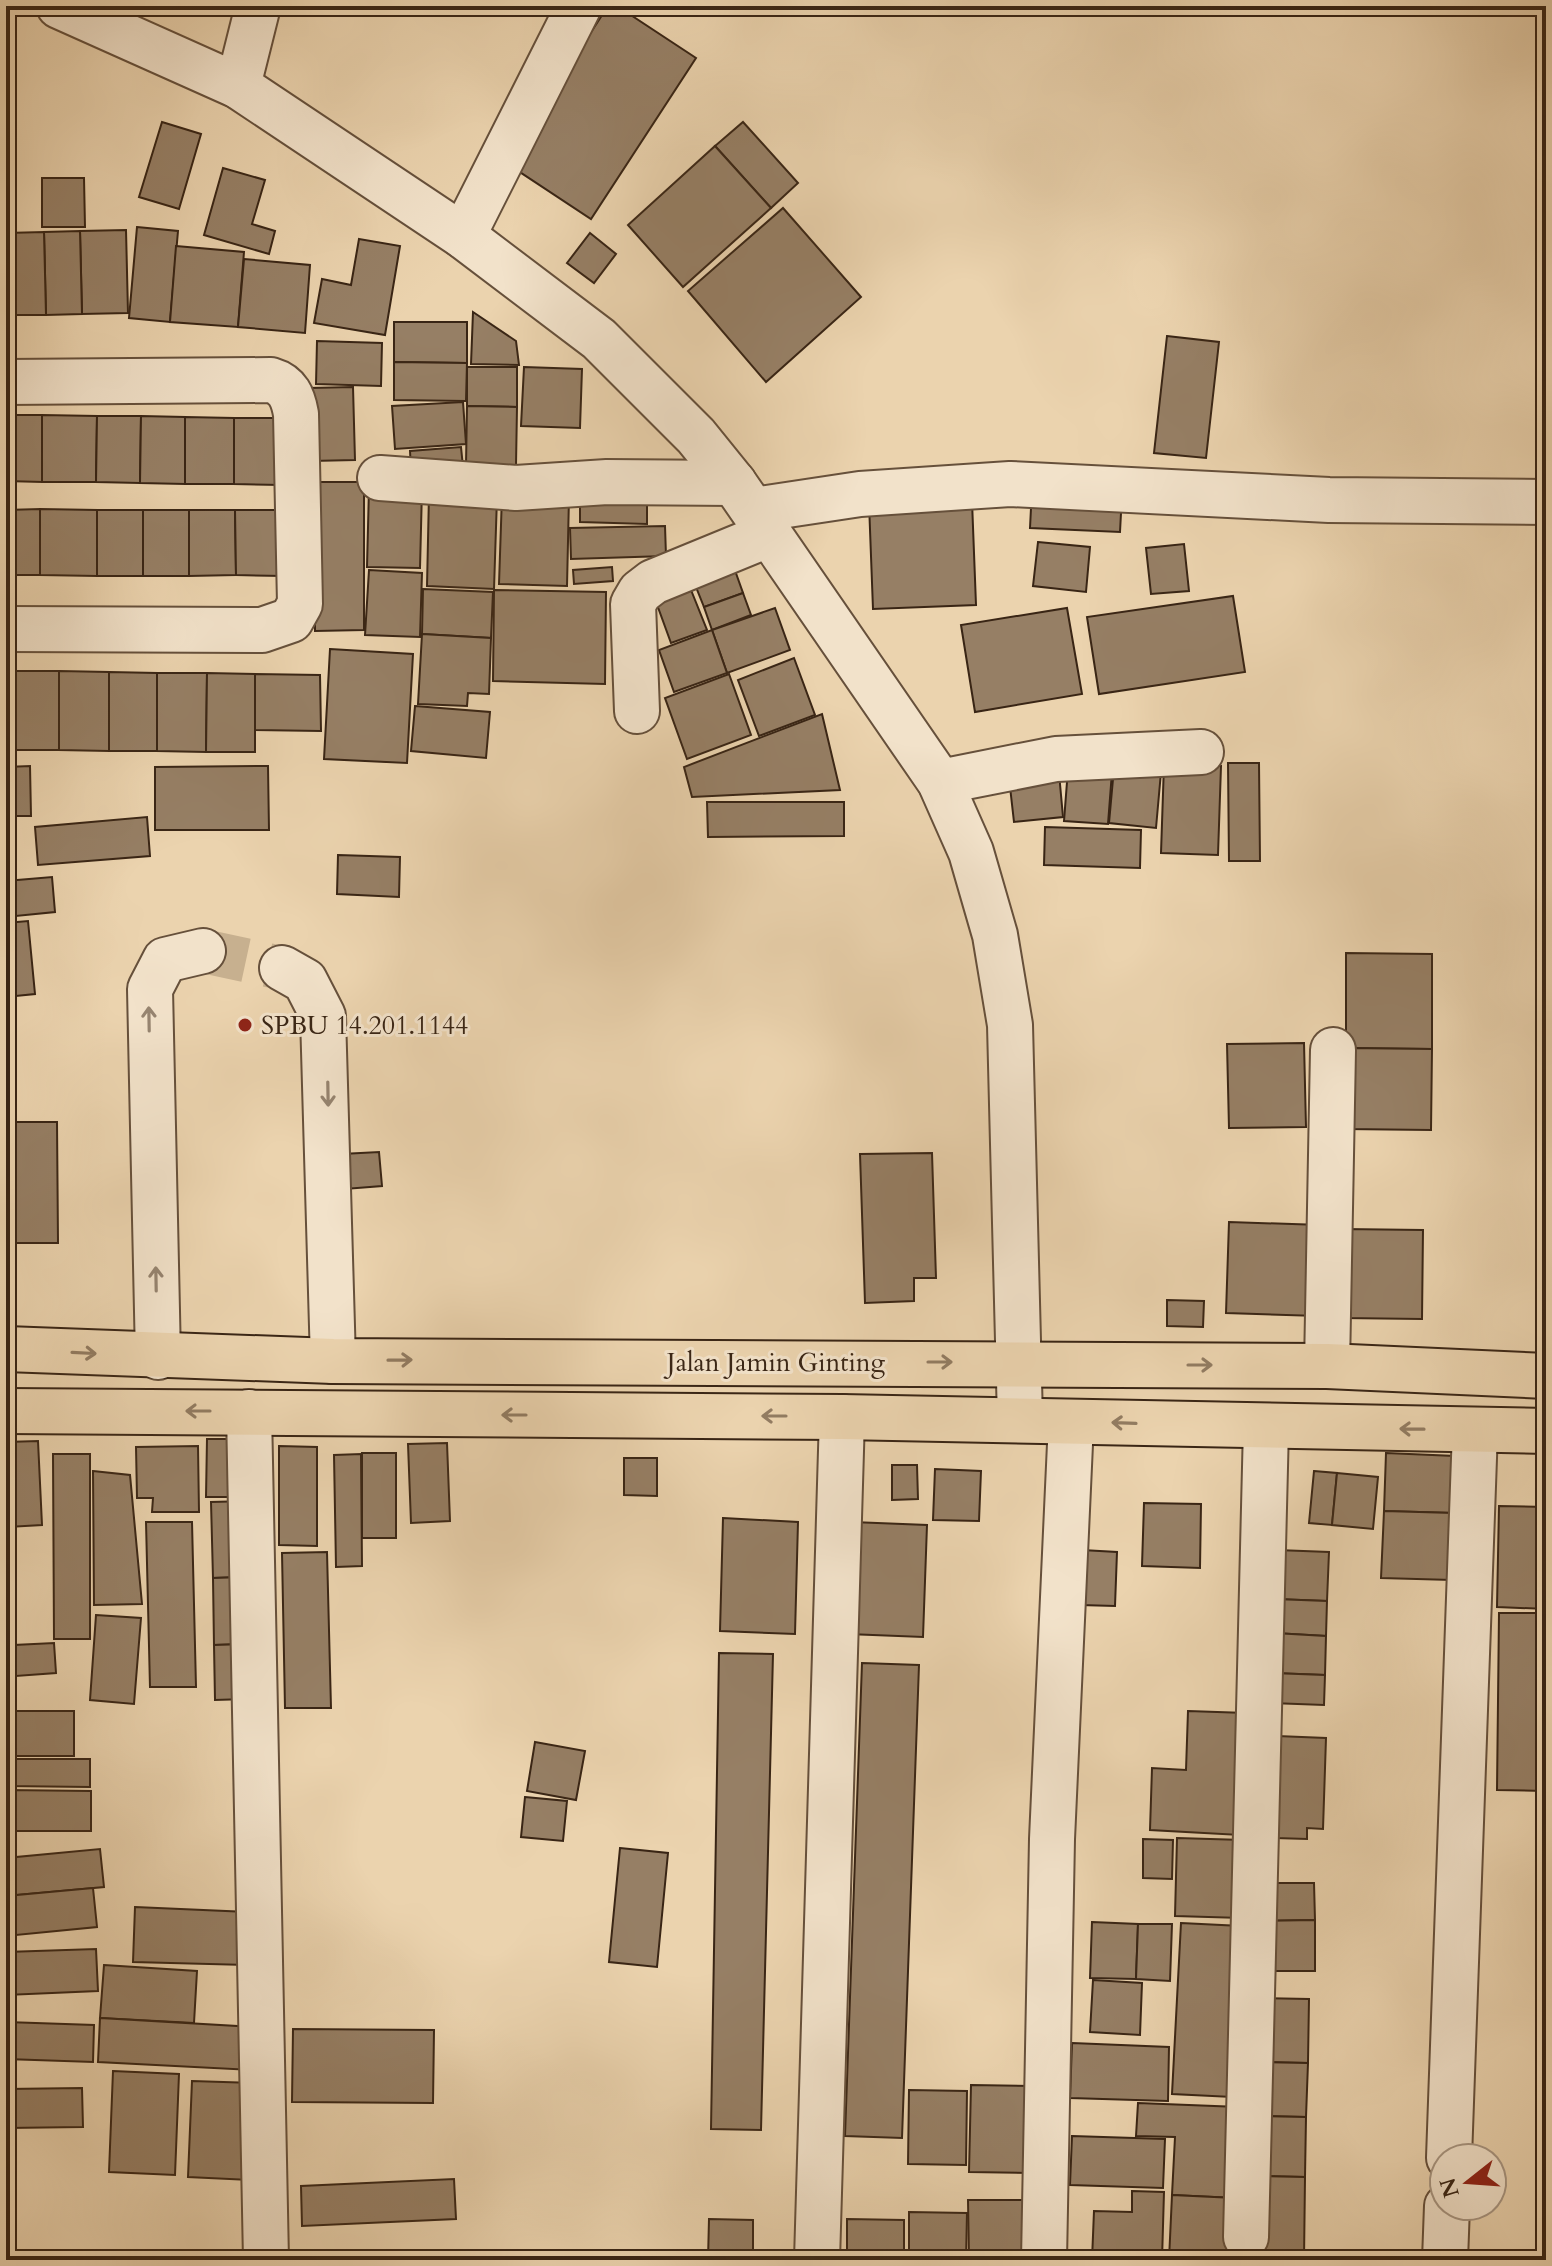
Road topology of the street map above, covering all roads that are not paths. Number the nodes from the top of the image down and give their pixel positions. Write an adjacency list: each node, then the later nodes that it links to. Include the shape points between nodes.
1 (59, 6): 4 (street)
2 (258, 6): 4 (street)
3 (579, 6): 5 (street)
4 (238, 86): 5 (street)
5 (463, 236): 9 (street, via 599,339 696,436)
6 (6, 382): 10 (street, via 271,380 284,386 296,414 300,604 291,620 262,630)
7 (380, 478): 9 (street, via 516,488 595,482)
8 (1546, 502): 9 (street, via 1329,500 1010,484 860,494)
9 (752, 509): 11 (street, via 640,592 633,604); 13 (street)
10 (6, 629)
11 (637, 711)
12 (1201, 752): 13 (street, via 1056,759)
13 (940, 782): 20 (street, via 995,935 1010,1025)
14 (203, 951): 18 (street, one-way to 14, via 150,989 165,960)
15 (282, 968): 19 (street, one-way to 19, via 305,981 323,1016)
16 (1333, 1050): 22 (street)
17 (6, 1349): 18 (highway, Jalan Jamin Ginting, one-way to 18)
18 (158, 1357): 19 (highway, Jalan Jamin Ginting)
19 (333, 1361): 20 (highway, Jalan Jamin Ginting, one-way to 20)
20 (1019, 1363): 21 (highway, Jalan Jamin Ginting); 27 (street)
21 (1079, 1365): 22 (highway, Jalan Jamin Ginting, one-way to 22); 28 (highway)
22 (1327, 1366): 23 (highway, Jalan Jamin Ginting)
23 (1546, 1376)
24 (6, 1411): 25 (highway, Jalan Jamin Ginting, one-way to 24)
25 (249, 1412): 26 (highway, Jalan Jamin Ginting, one-way to 25); 35 (street)
26 (842, 1417): 27 (highway, Jalan Jamin Ginting); 36 (street)
27 (1020, 1420): 28 (highway, Jalan Jamin Ginting)
28 (1071, 1422): 29 (highway, Jalan Jamin Ginting, one-way to 28); 37 (street, via 1052,1839)
29 (1266, 1427): 30 (highway, Jalan Jamin Ginting, one-way to 29); 34 (street)
30 (1475, 1430): 31 (highway, Jalan Jamin Ginting); 32 (street)
31 (1546, 1431)
32 (1450, 2142)
33 (1446, 2222): 38 (street)
34 (1246, 2237)
35 (266, 2260)
36 (817, 2260)
37 (1044, 2260)
38 (1445, 2260)

